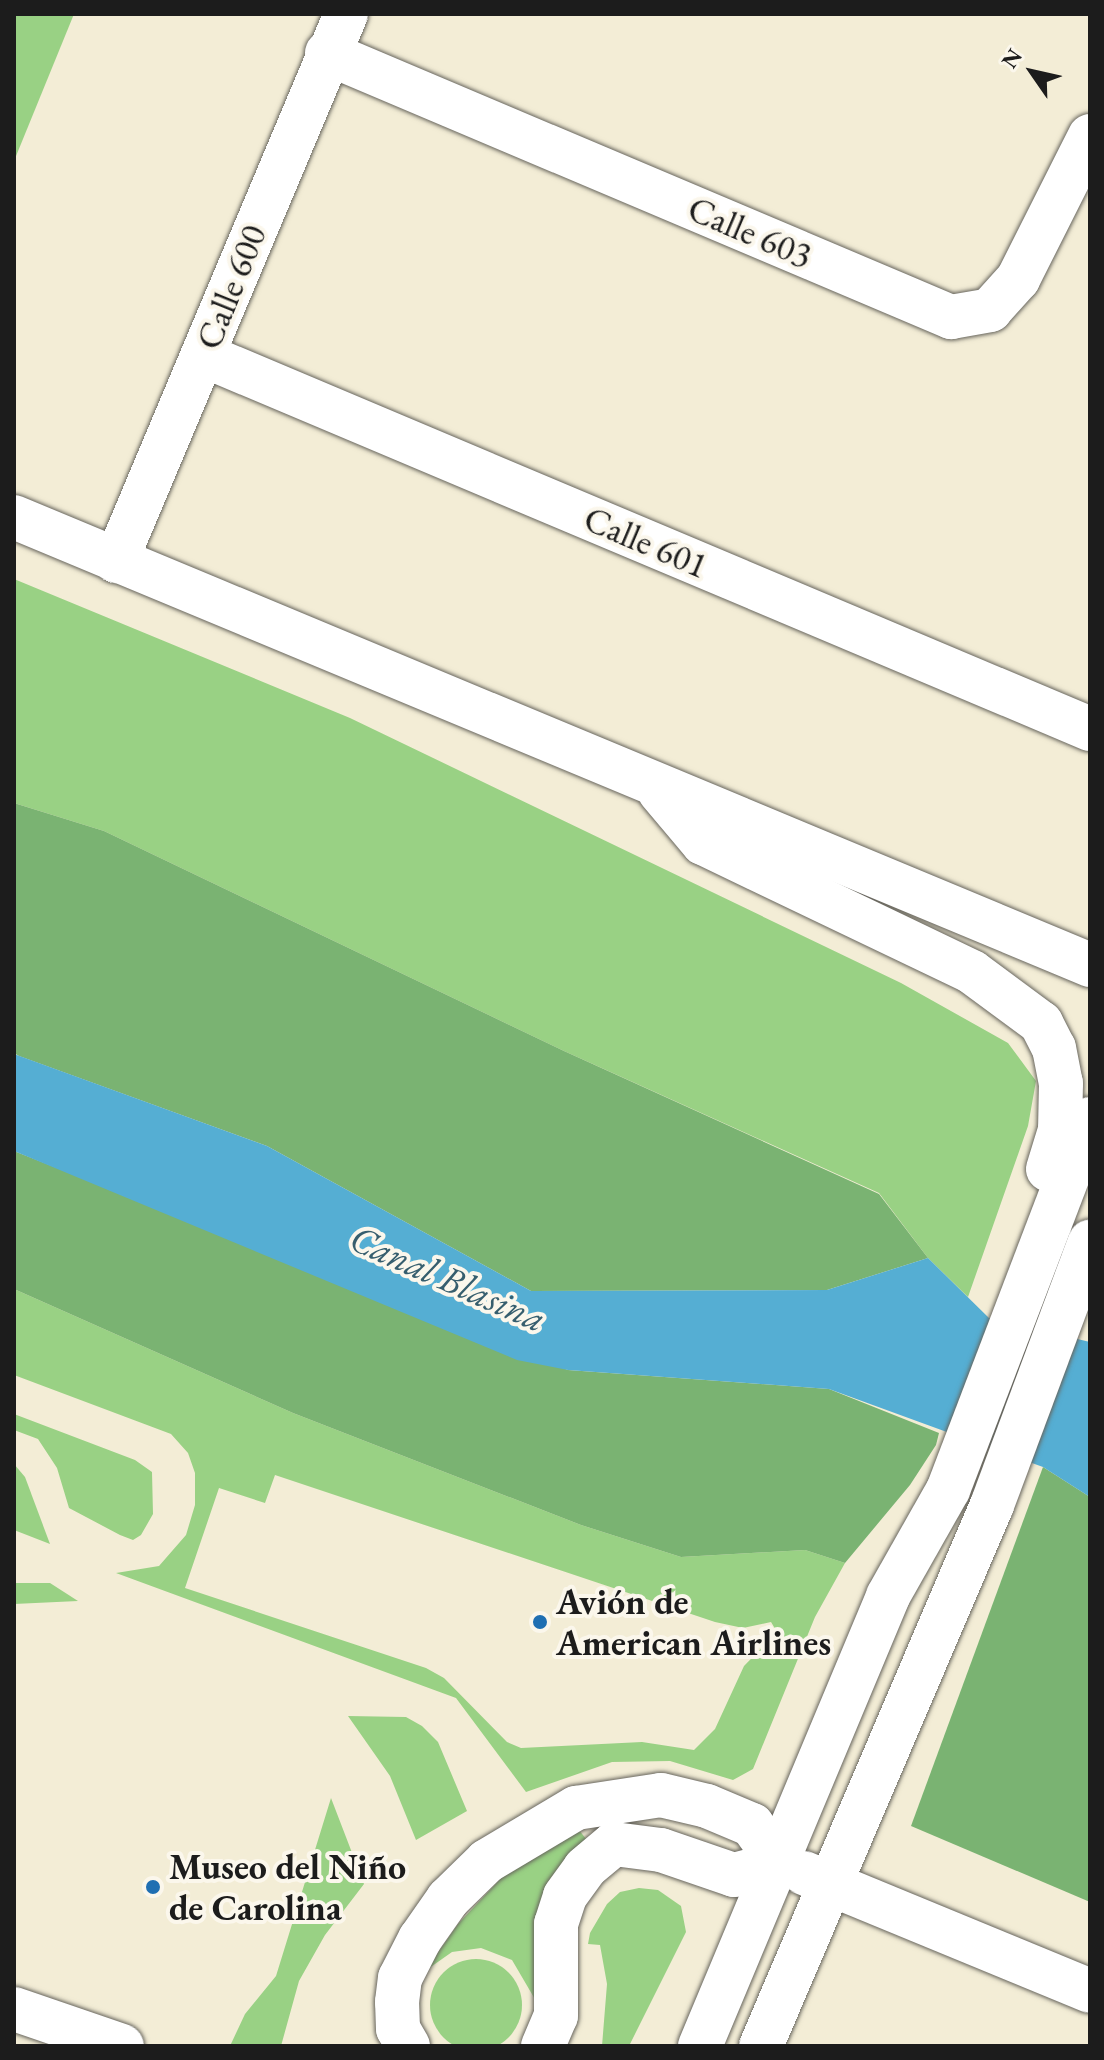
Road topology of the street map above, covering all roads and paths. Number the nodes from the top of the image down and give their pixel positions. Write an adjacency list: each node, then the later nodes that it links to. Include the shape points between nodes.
1 (346, 14): 2 (street, Calle 600)
2 (327, 53): 3 (street, Calle 603, via 951,317 990,310 1018,279); 4 (street, Calle 600)
3 (1090, 136)
4 (203, 355): 6 (street, Calle 600); 7 (street, Calle 601)
5 (14, 517): 6 (street)
6 (116, 561): 8 (street)
7 (1090, 729)
8 (656, 787): 9 (street); 11 (street, via 703,843 972,972 1041,1023 1054,1048 1061,1083 1060,1130 1037,1203)
9 (1090, 965)
10 (1090, 1119): 11 (street)
11 (1046, 1227): 15 (street, via 948,1490 888,1596)
12 (1089, 1245): 16 (street, via 992,1505)
13 (607, 1799): 14 (street); 15 (street, via 661,1795 707,1806 752,1825); 19 (street, via 543,1825 487,1861 448,1899 400,1978)
14 (614, 1844): 15 (street, via 661,1850 734,1875); 21 (street, via 585,1868 565,1896 556,1924 556,2016)
15 (779, 1863): 16 (street); 22 (street)
16 (831, 1885): 17 (street); 23 (street)
17 (1090, 1991)
18 (14, 2009): 20 (street)
19 (394, 2040)
20 (122, 2046)
21 (543, 2046)
22 (700, 2046)
23 (761, 2046)

